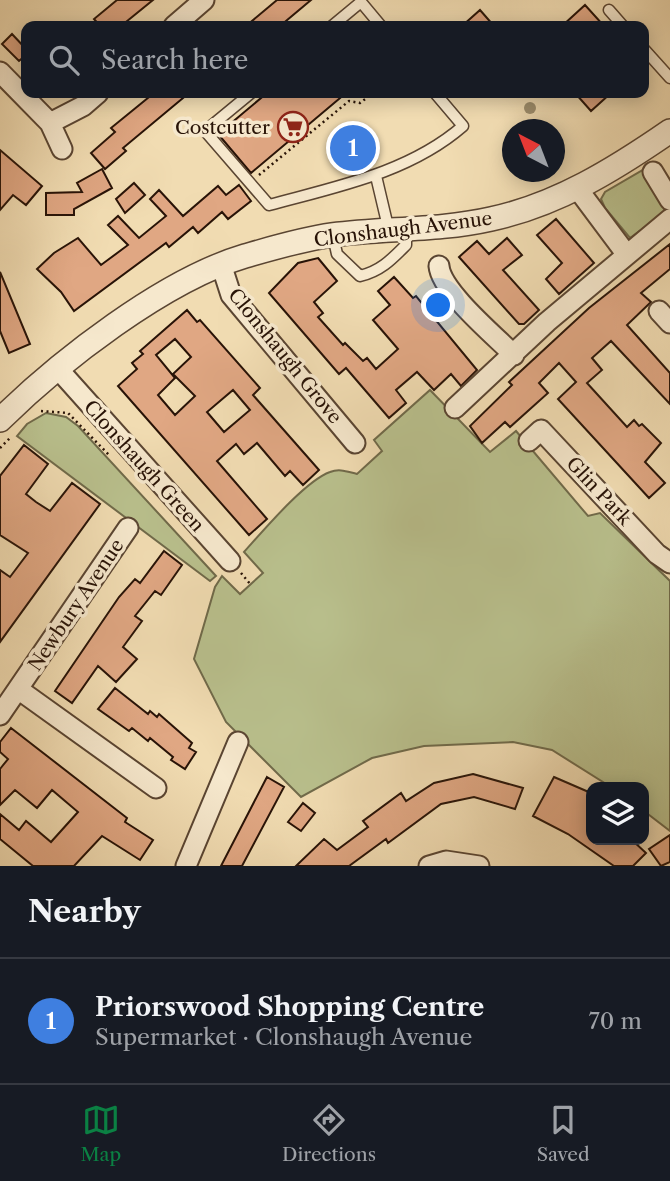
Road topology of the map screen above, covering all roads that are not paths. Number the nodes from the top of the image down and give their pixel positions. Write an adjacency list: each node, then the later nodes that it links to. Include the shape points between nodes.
1 (204, 0): 3 (street)
2 (609, 10): 6 (lane)
3 (180, 21)
4 (338, 21): 5 (lane, via 361,2)
5 (377, 21)
6 (619, 21)
7 (649, 55): 9 (lane)
8 (0, 72): 10 (street)
9 (670, 78)
10 (21, 93)
11 (25, 98): 15 (street)
12 (92, 98): 15 (street)
13 (245, 98): 19 (lane, via 205,131 269,205)
14 (439, 98): 19 (lane, via 463,126)
15 (50, 123): 17 (street)
16 (670, 131): 20 (street, Clonshaugh Avenue)
17 (62, 149)
18 (653, 172): 21 (street)
19 (376, 176): 23 (lane)
20 (577, 188): 23 (street, Clonshaugh Avenue, via 491,219); 25 (street)
21 (670, 200)
22 (670, 219): 25 (street)
23 (397, 231): 24 (street, Clonshaugh Avenue); 24 (lane, via 406,244 375,273 360,276 337,254)
24 (332, 235): 26 (street, Clonshaugh Avenue)
25 (627, 255): 28 (street)
26 (221, 264): 29 (street, Clonshaugh Avenue, via 123,319); 33 (street, Clonshaugh Grove, via 231,295)
27 (439, 266): 28 (street, via 439,276 449,289)
28 (514, 355): 30 (street)
29 (59, 370): 31 (street, Clonshaugh Avenue); 35 (street, Clonshaugh Green)
30 (455, 408)
31 (4, 422)
32 (529, 441): 36 (street, Glin Park, via 541,430)
33 (355, 443)
34 (128, 528): 37 (street, Newbury Avenue)
35 (230, 561)
36 (670, 563)
37 (18, 690): 38 (street, Newbury Avenue); 40 (street)
38 (0, 715)
39 (238, 742): 41 (street)
40 (156, 788)
41 (186, 866)
42 (429, 866): 43 (street, via 446,861)
43 (479, 866)

